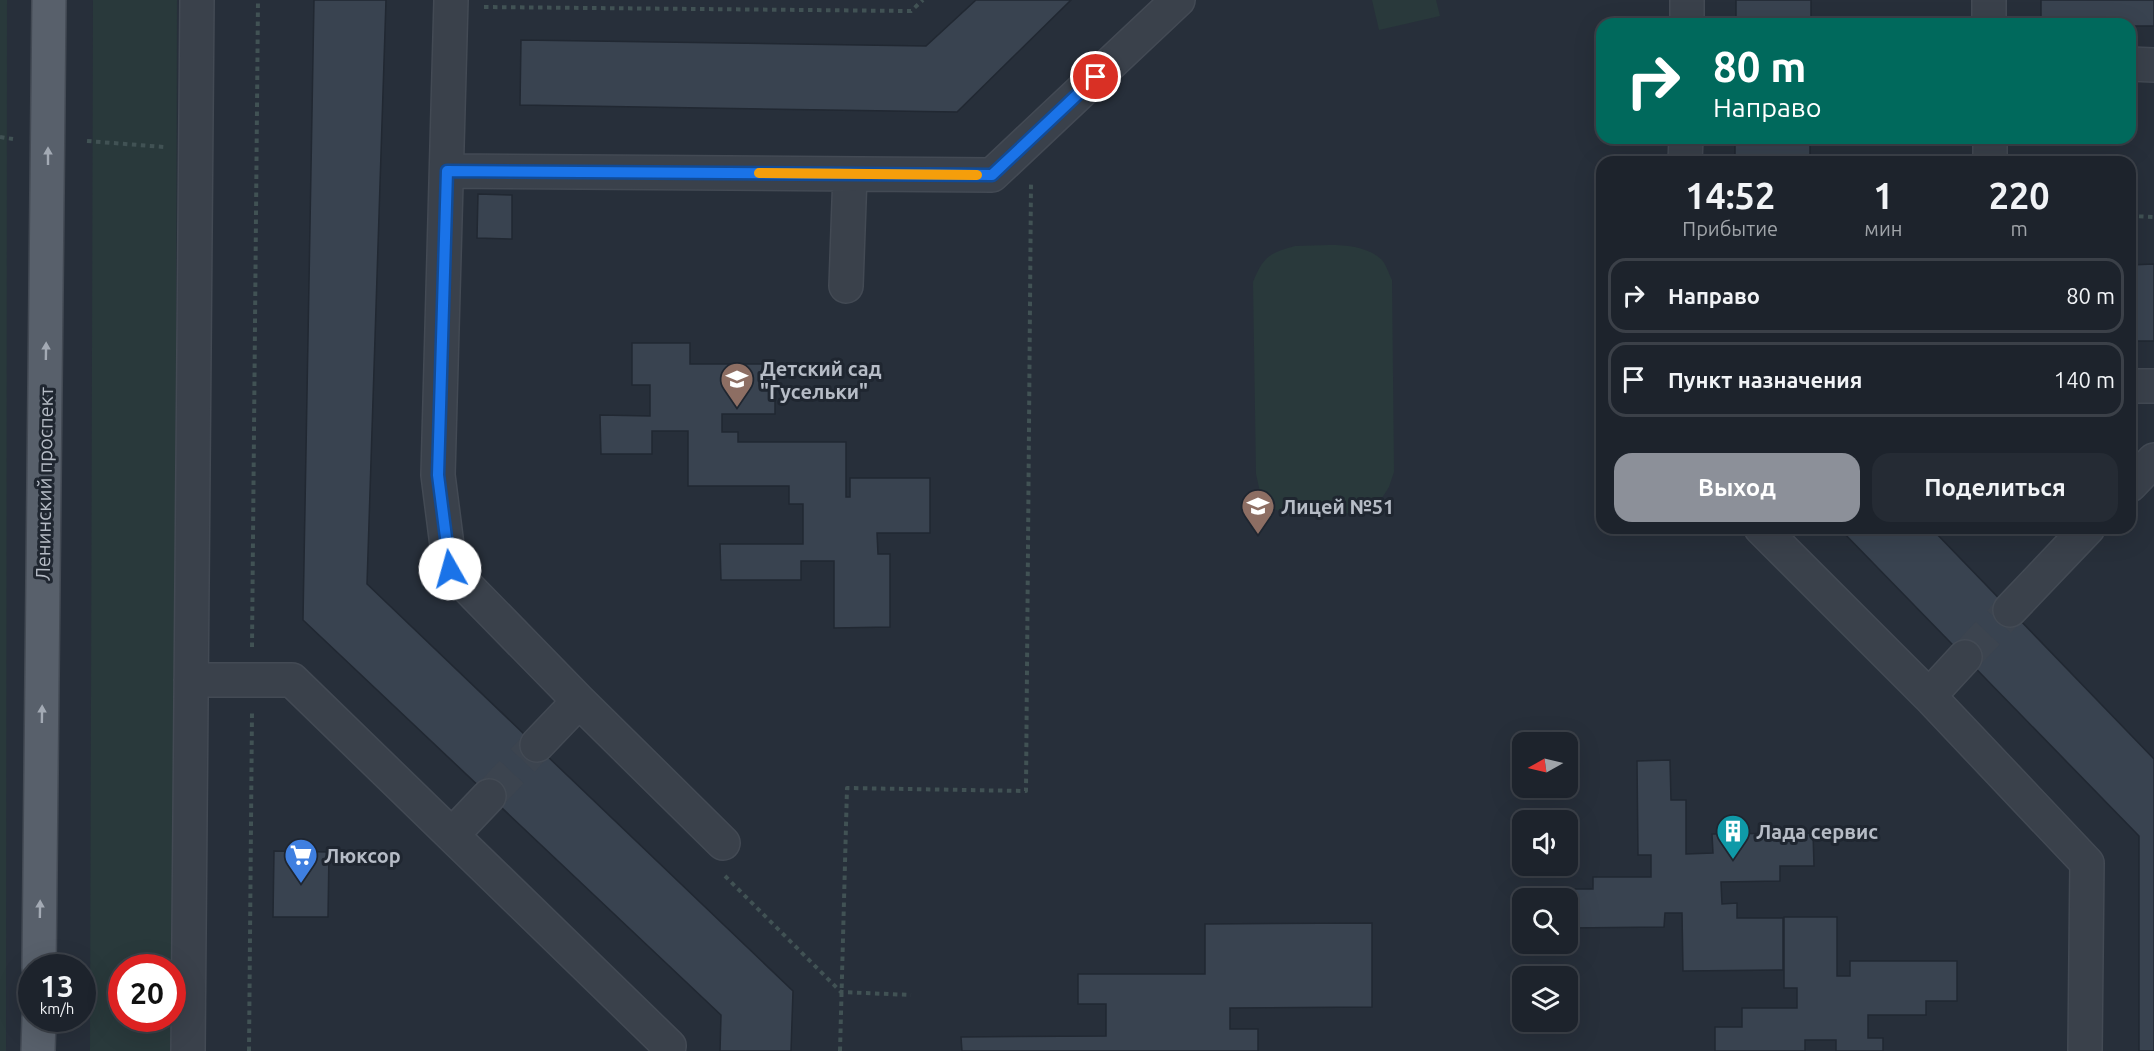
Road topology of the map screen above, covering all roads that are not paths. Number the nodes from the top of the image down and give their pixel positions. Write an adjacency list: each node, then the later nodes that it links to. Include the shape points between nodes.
1 (49, 0): 29 (main road, Ленинский проспект, one-way to 1)
2 (196, 0): 22 (street)
3 (1178, 0): 12 (street, via 992,175)
4 (1687, 0): 7 (street)
5 (1989, 0): 8 (street)
6 (465, 3): 11 (street)
7 (1687, 18)
8 (1989, 18)
9 (2136, 64): 10 (street)
10 (2154, 65)
11 (447, 171): 12 (street); 24 (street, via 438,475 450,569)
12 (850, 174): 13 (street)
13 (846, 285)
14 (2136, 386): 15 (street)
15 (2154, 386)
16 (2154, 460): 17 (street)
17 (2136, 479)
18 (1767, 534): 23 (street)
19 (2082, 534): 20 (street)
20 (2010, 610)
21 (1965, 657): 23 (street)
22 (191, 680): 27 (street, via 292,680); 32 (street)
23 (1929, 696): 34 (street, via 2087,863)
24 (579, 701): 25 (street); 28 (street)
25 (537, 746)
26 (489, 796): 27 (street)
27 (452, 835): 33 (street, via 669,1046)
28 (724, 859)
29 (39, 954)
30 (39, 1032): 31 (main road)
31 (38, 1051)
32 (188, 1051)
33 (668, 1051)
34 (2085, 1051)

